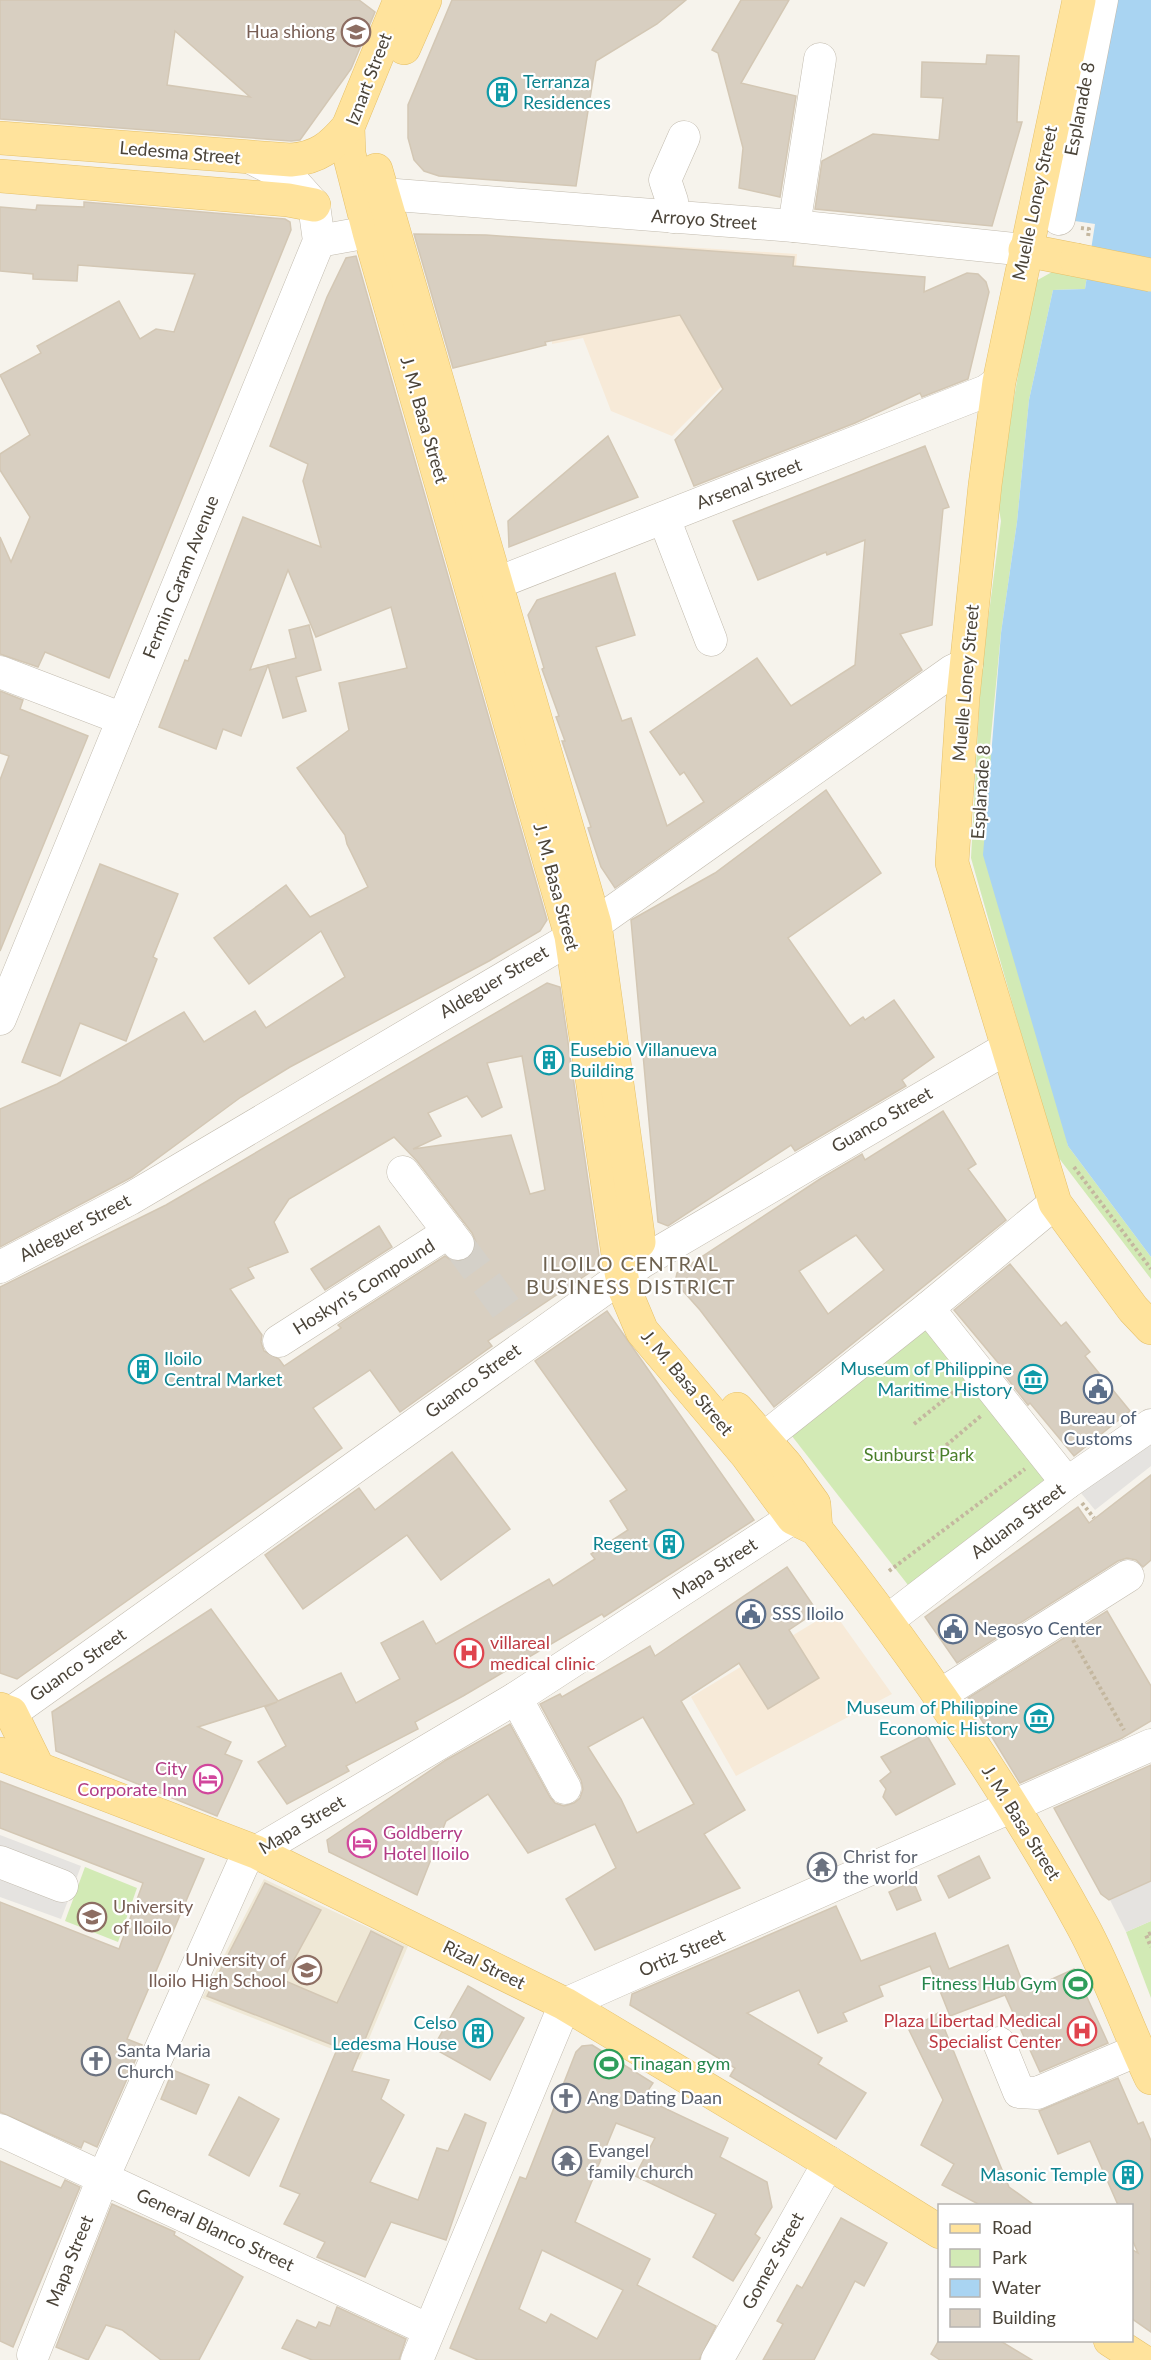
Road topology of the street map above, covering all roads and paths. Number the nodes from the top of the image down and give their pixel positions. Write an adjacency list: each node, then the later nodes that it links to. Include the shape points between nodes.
1 (400, 0): 6 (main road, Iznart Street)
2 (425, 0): 11 (main road, via 370,134)
3 (1079, 0): 18 (main road, Muelle Loney Street)
4 (1102, 0): 14 (street, Esplanade 8)
5 (820, 59): 15 (street)
6 (348, 127): 9 (main road, Ledesma Street, via 315,157); 11 (main road, Iznart Street, via 349,154)
7 (684, 137): 13 (street, via 665,180)
8 (0, 138): 9 (main road, Ledesma Street)
9 (253, 159): 12 (street, via 289,177)
10 (0, 176): 12 (main road, Ledesma Street)
11 (372, 195): 13 (street, Arroyo Street); 16 (main road, J. M. Basa Street); 22 (main road, J. M. Basa Street)
12 (314, 205): 17 (street)
13 (673, 218): 15 (street, Arroyo Street)
14 (1059, 219)
15 (794, 226): 18 (street, Arroyo Street)
16 (369, 232): 17 (street); 27 (main road, J. M. Basa Street)
17 (319, 241): 26 (street, Fermin Caram Avenue)
18 (1025, 250): 19 (main road, bridge); 20 (main road, Muelle Loney Street)
19 (1151, 275)
20 (999, 382): 21 (street, Arsenal Street, via 986,391); 24 (main road, Muelle Loney Street)
21 (664, 518): 22 (street, Arsenal Street); 23 (street)
22 (496, 584): 27 (main road, J. M. Basa Street)
23 (711, 640)
24 (967, 664): 27 (street, Aldeguer Street); 29 (main road, Muelle Loney Street, via 952,863)
25 (0, 672): 26 (street)
26 (123, 719): 28 (street, Fermin Caram Avenue)
27 (583, 930): 33 (street, Aldeguer Street, via 129,1211); 34 (main road, J. M. Basa Street)
28 (0, 1019)
29 (1007, 1048): 32 (main road, Muelle Loney Street); 34 (street, Guanco Street)
30 (1067, 1158): 35 (path)
31 (403, 1172): 38 (street, Hoskyn's Compound, via 454,1238)
32 (1055, 1203): 36 (street); 37 (main road, Muelle Loney Street, via 1132,1309)
33 (0, 1267)
34 (632, 1269): 43 (main road, J. M. Basa Street, via 662,1321); 47 (main road, J. M. Basa Street, via 632,1313 642,1331 746,1454); 54 (street, Guanco Street, via 522,1332)
35 (1151, 1269)
36 (928, 1308): 39 (street); 43 (street)
37 (1151, 1328)
38 (279, 1341)
39 (965, 1384): 40 (street); 41 (path)
40 (987, 1411): 44 (path); 46 (street)
41 (914, 1424)
42 (1151, 1425): 46 (street, Aduana Street)
43 (763, 1439): 47 (main road, J. M. Basa Street)
44 (937, 1453)
45 (1019, 1459): 48 (path, via 1026,1468)
46 (1067, 1483): 51 (street, Aduana Street)
47 (808, 1517): 51 (main road, J. M. Basa Street); 53 (street, Mapa Street)
48 (889, 1571)
49 (1128, 1576): 50 (street)
50 (1061, 1619): 52 (street); 55 (path)
51 (887, 1620): 52 (main road, J. M. Basa Street)
52 (940, 1695): 59 (main road, J. M. Basa Street)
53 (516, 1698): 58 (street); 60 (street, Mapa Street)
54 (5, 1711): 57 (main road, Guanco Street)
55 (1143, 1748): 59 (street, Ortiz Street)
56 (0, 1754): 57 (main road, Rizal Street)
57 (38, 1768): 60 (main road, Rizal Street)
58 (565, 1788)
59 (1012, 1807): 65 (street, Ortiz Street); 67 (main road, J. M. Basa Street, via 1083,1927)
60 (256, 1852): 65 (main road, Rizal Street); 70 (street, Mapa Street, via 244,1862)
61 (0, 1862): 62 (street)
62 (62, 1886)
63 (1151, 1933): 64 (path, via 1146,1935)
64 (1151, 1947)
65 (565, 2004): 69 (main road, Rizal Street); 72 (street)
66 (999, 2043): 67 (street, via 1018,2092 1028,2094)
67 (1144, 2064)
68 (0, 2130): 70 (street, General Blanco Street)
69 (829, 2162): 71 (main road, Rizal Street); 76 (street, Gomez Street)
70 (103, 2178): 72 (street, General Blanco Street); 74 (street, Mapa Street)
71 (938, 2231)
72 (429, 2330): 75 (street)
73 (1113, 2342): 77 (main road)
74 (33, 2355)
75 (417, 2360)
76 (717, 2360)
77 (1141, 2360)

